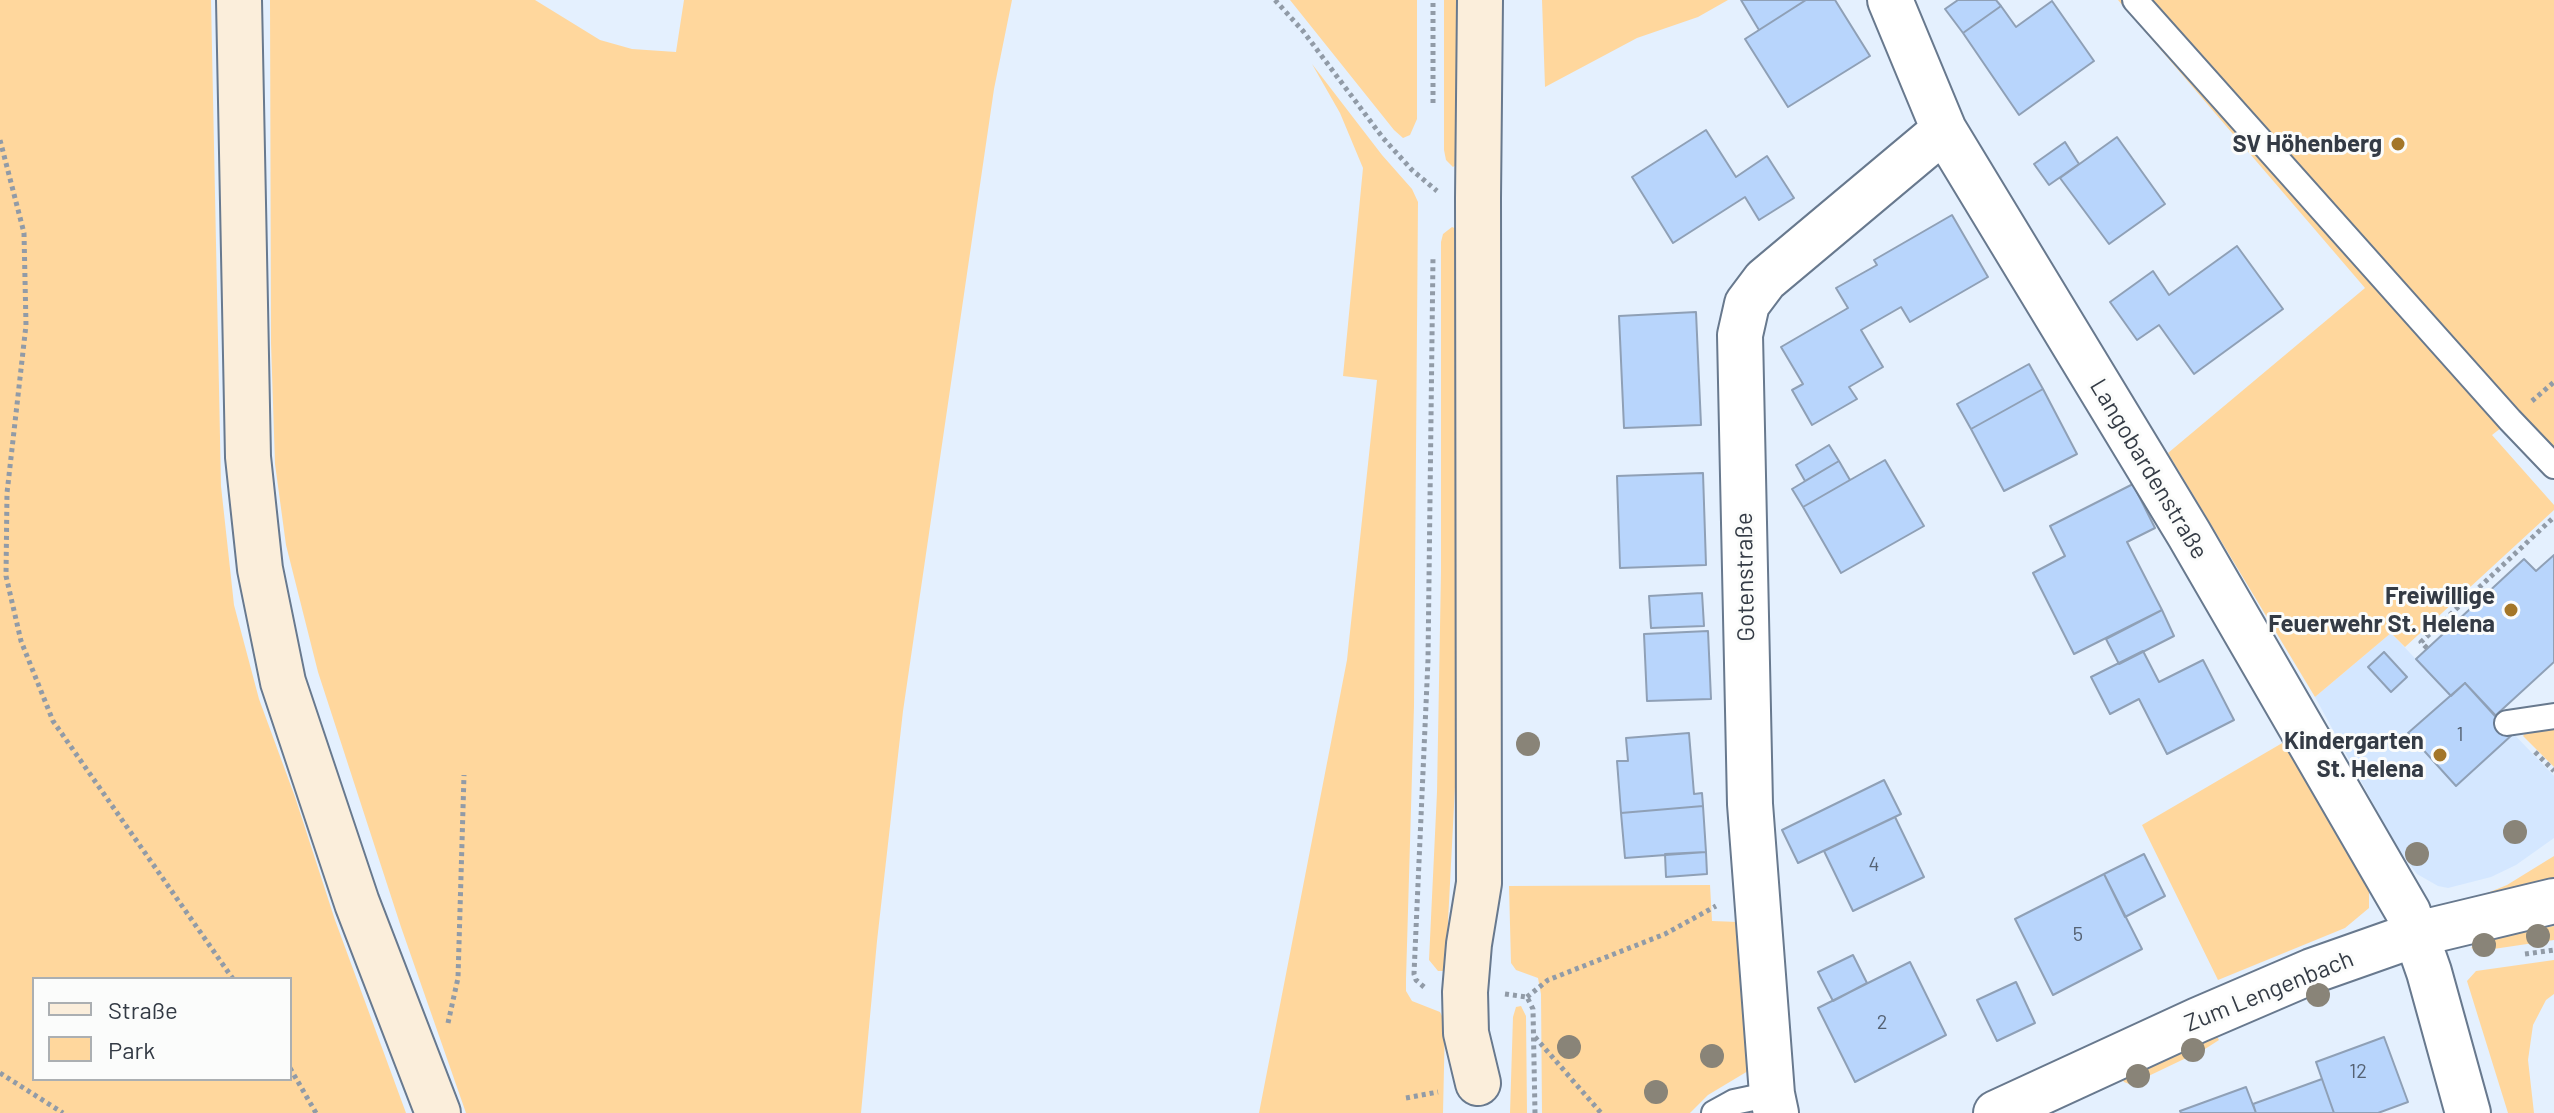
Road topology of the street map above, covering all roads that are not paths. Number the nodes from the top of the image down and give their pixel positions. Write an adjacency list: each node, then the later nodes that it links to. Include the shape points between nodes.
1 (239, 0): 11 (main road, via 248,457 260,569 283,682 357,903)
2 (1480, 0): 12 (main road, via 1479,883 1465,992)
3 (1890, 0): 5 (street, Langobardenstraße)
4 (2135, 0): 6 (lane)
5 (1944, 130): 10 (street, Langobardenstraße, via 2189,534); 13 (street, Gotenstraße, via 1765,280 1747,304 1740,335 1750,789)
6 (2554, 466)
7 (2554, 716): 8 (lane)
8 (2507, 723)
9 (2554, 901): 10 (street, Zum Lengenbach)
10 (2417, 934): 15 (street, Zum Lengenbach, via 2312,971); 16 (street, Langobardenstraße)
11 (432, 1096)
12 (1477, 1098)
13 (1774, 1104): 14 (lane, via 1734,1102)
14 (1714, 1113)
15 (1996, 1113)
16 (2468, 1113)

